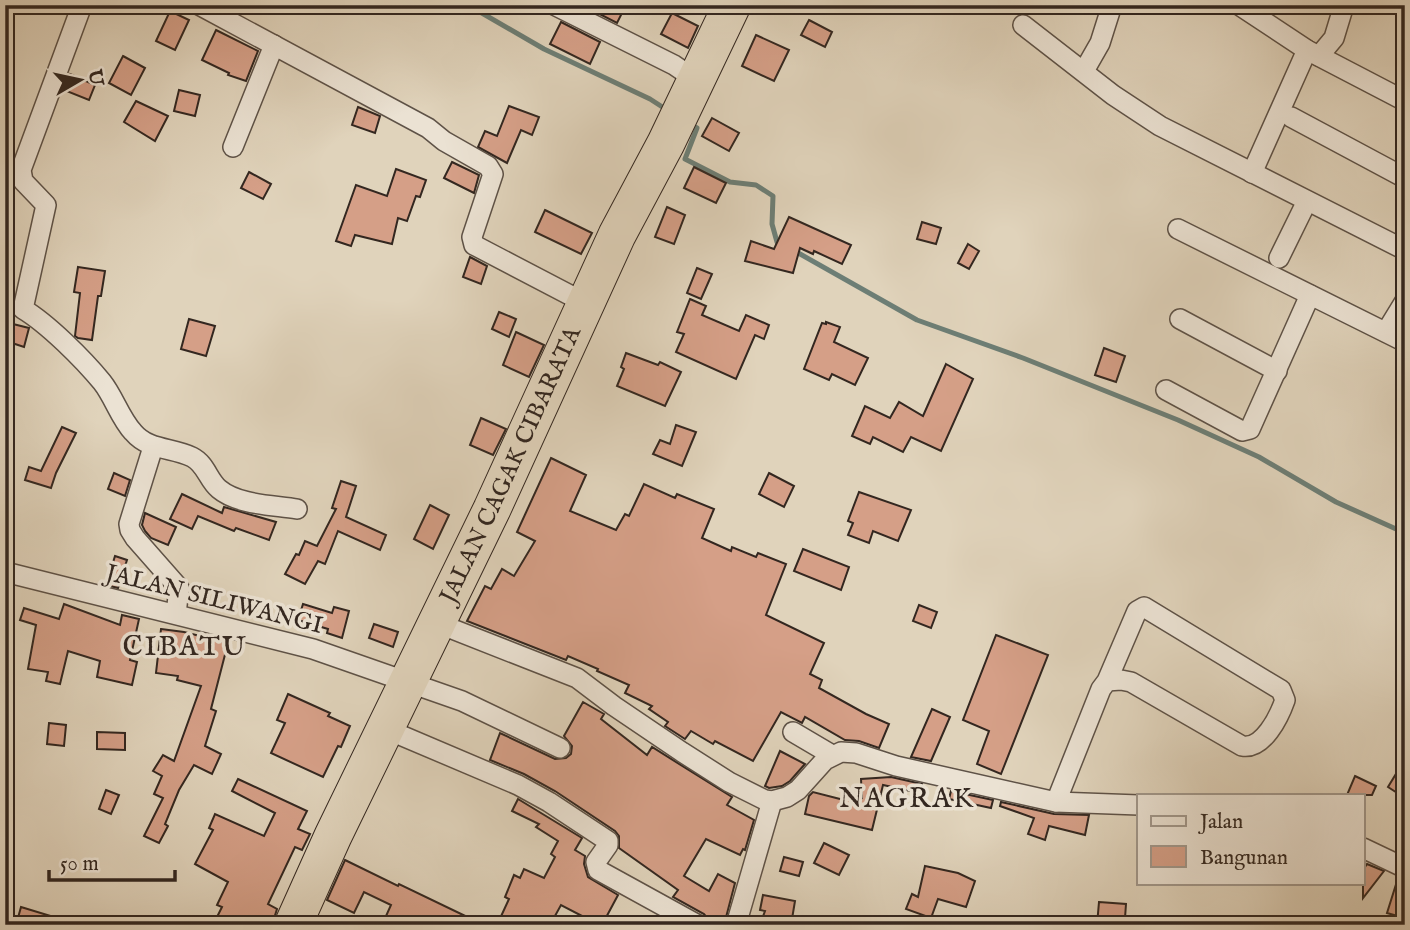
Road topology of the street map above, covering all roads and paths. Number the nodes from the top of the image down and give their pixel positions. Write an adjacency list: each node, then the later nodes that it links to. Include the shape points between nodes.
1 (82, 5): 25 (street, via 21,170 23,181 46,205)
2 (199, 5): 9 (street)
3 (554, 5): 12 (street)
4 (732, 5): 12 (highway, JALAN CAGAK CIBARATA)
5 (1112, 5): 11 (street, via 1100,43)
6 (1239, 5): 10 (street)
7 (1344, 5): 10 (street, via 1334,38)
8 (1023, 25): 11 (street)
9 (274, 45): 15 (street); 24 (street, via 428,128 491,168 493,174 472,237 474,245)
10 (1313, 53): 13 (street); 16 (street)
11 (1084, 71): 16 (street, via 1160,126)
12 (696, 80): 24 (highway, JALAN CAGAK CIBARATA)
13 (1405, 101)
14 (1292, 117): 17 (street)
15 (233, 147)
16 (1252, 173): 18 (street)
17 (1405, 178)
18 (1307, 201): 20 (street); 21 (street)
19 (1178, 229): 22 (street)
20 (1405, 250)
21 (1279, 258)
22 (1310, 295): 27 (street); 29 (street)
23 (1405, 301): 27 (street)
24 (587, 304): 35 (highway, JALAN CAGAK CIBARATA)
25 (14, 308): 31 (street, via 39,318 102,382 129,427)
26 (1180, 318): 29 (street)
27 (1386, 332): 28 (street)
28 (1405, 342)
29 (1277, 370): 30 (street, via 1254,424 1242,431)
30 (1166, 390)
31 (153, 447): 32 (street, via 189,455 226,494); 34 (street, via 129,524 135,538 179,588)
32 (297, 509)
33 (5, 572): 34 (street, JALAN SILIWANGI)
34 (176, 614): 37 (street, JALAN SILIWANGI, via 313,649)
35 (437, 623): 37 (highway, JALAN CAGAK CIBARATA); 42 (street, via 577,678 706,767 758,798)
36 (1107, 681): 36 (street, via 1131,682 1248,747 1259,743 1285,700 1281,690 1144,607 1138,611); 43 (street)
37 (409, 683): 38 (highway, JALAN CAGAK CIBARATA); 40 (street, JALAN SILIWANGI, via 462,701)
38 (386, 729): 47 (highway, JALAN CAGAK CIBARATA); 48 (street, via 518,785 558,808 608,841 596,862 598,870)
39 (793, 732): 41 (street)
40 (560, 748)
41 (832, 755): 42 (street, via 798,790); 43 (street, via 856,753)
42 (772, 801): 49 (street)
43 (1056, 802): 44 (street)
44 (1137, 806)
45 (1364, 848): 46 (street)
46 (1405, 868)
47 (293, 925)
48 (698, 925)
49 (736, 925)

